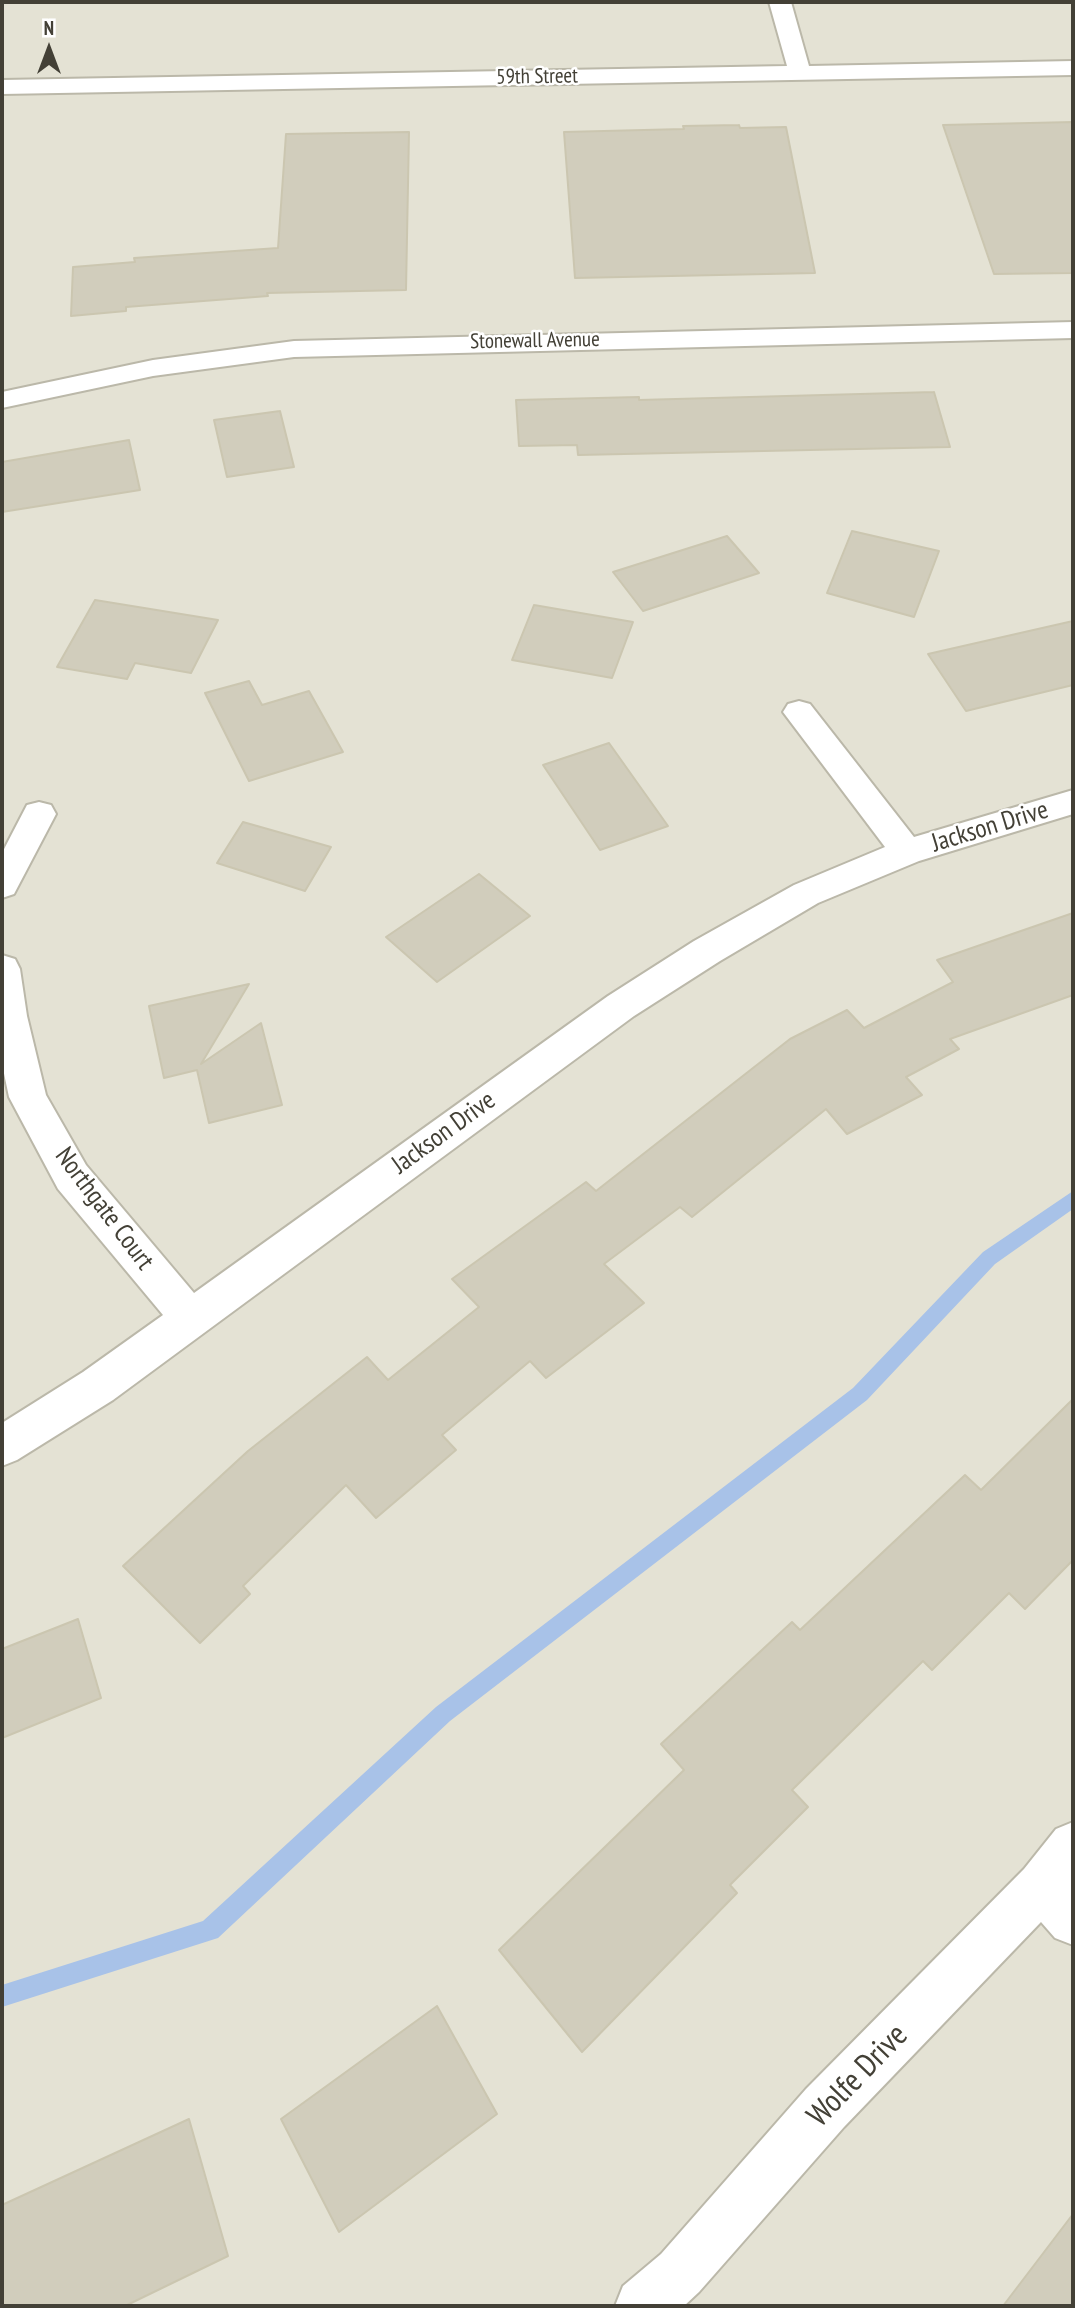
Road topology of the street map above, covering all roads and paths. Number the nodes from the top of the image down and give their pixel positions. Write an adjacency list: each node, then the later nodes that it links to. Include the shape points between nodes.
1 (779, 2): 3 (street)
2 (1073, 68): 3 (street, 59th Street)
3 (800, 73): 4 (street, 59th Street)
4 (2, 87)
5 (1073, 330): 6 (street, Stonewall Avenue, via 295,349 153,368)
6 (2, 400)
7 (799, 712): 10 (street, Jackson Drive)
8 (1073, 802): 10 (street, Jackson Drive)
9 (39, 814): 11 (street)
10 (907, 852): 13 (street, Jackson Drive, via 806,894 621,1006)
11 (2, 885)
12 (2, 969): 13 (street, Northgate Court, via 28,1097 72,1177)
13 (191, 1319): 14 (street, Jackson Drive, via 98,1386)
14 (2, 1446)
15 (1073, 1846): 16 (street, Wolfe Drive)
16 (1057, 1903): 17 (street, Wolfe Drive, via 825,2108 680,2273)
17 (643, 2306)

